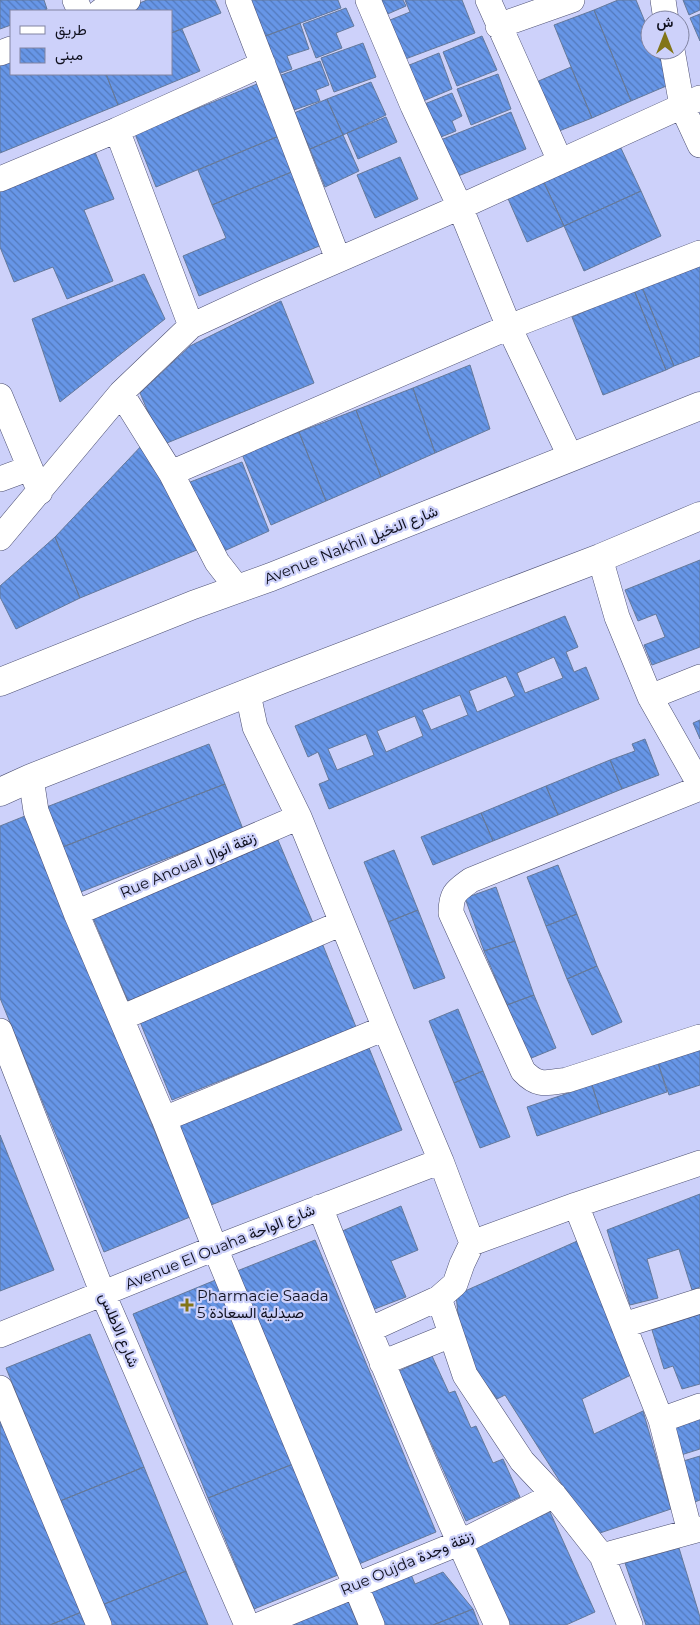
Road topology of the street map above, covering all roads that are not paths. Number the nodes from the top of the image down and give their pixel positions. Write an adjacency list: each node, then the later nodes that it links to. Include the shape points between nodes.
1 (128, 0): 6 (street)
2 (238, 0): 9 (street)
3 (368, 0): 15 (street)
4 (488, 0): 7 (street)
5 (572, 0): 7 (street)
6 (103, 10)
7 (498, 26): 13 (street)
8 (676, 60): 10 (street)
9 (263, 64): 11 (street); 17 (street)
10 (691, 102): 12 (street); 13 (street)
11 (117, 130): 14 (street); 18 (street)
12 (700, 144)
13 (560, 161): 15 (street)
14 (0, 179)
15 (460, 207): 17 (street); 19 (street)
16 (700, 253): 19 (street)
17 (338, 259): 18 (street)
18 (191, 326): 20 (street)
19 (509, 327): 23 (street); 25 (street)
20 (121, 393): 25 (street); 27 (street)
21 (0, 396): 24 (street)
22 (700, 406): 23 (street, Avenue Nakhil شارع النخيل)
23 (571, 458): 31 (street, Avenue Nakhil شارع النخيل)
24 (30, 468): 26 (street); 27 (street)
25 (171, 474): 31 (street, via 217,562)
26 (0, 479)
27 (40, 492): 29 (street)
28 (700, 516): 30 (street)
29 (0, 538)
30 (600, 558): 34 (street); 35 (street, via 616,617)
31 (238, 589): 33 (street, Avenue Nakhil شارع النخيل)
32 (700, 677): 35 (street)
33 (0, 682)
34 (248, 694): 36 (street); 39 (street, via 255,727)
35 (650, 697): 37 (street)
36 (31, 778): 38 (street); 40 (street, via 36,811)
37 (700, 787): 45 (street, via 471,880 458,889 451,900 451,913 523,1071 532,1080 545,1084 567,1080)
38 (0, 792)
39 (299, 817): 40 (street, Rue Anoual زنقة انوال); 41 (street)
40 (76, 913): 42 (street)
41 (342, 923): 42 (street); 43 (street)
42 (121, 1018): 46 (street)
43 (385, 1028): 46 (street); 47 (street)
44 (0, 1031): 53 (street, شارع الاطلس)
45 (700, 1037)
46 (164, 1119): 52 (street)
47 (441, 1161): 50 (street, Avenue El Ouaha شارع الواحة); 51 (street)
48 (700, 1163): 49 (street)
49 (576, 1204): 51 (street); 56 (street)
50 (320, 1207): 52 (street, Avenue El Ouaha شارع الواحة); 57 (street)
51 (472, 1243): 54 (street, via 455,1284)
52 (215, 1248): 53 (street, Avenue El Ouaha شارع الواحة); 68 (street)
53 (103, 1294): 58 (street, Avenue El Ouaha شارع الواحة); 70 (street, شارع الاطلس)
54 (439, 1298): 57 (street); 59 (street)
55 (700, 1301): 56 (street)
56 (624, 1325): 63 (street)
57 (369, 1330): 60 (street)
58 (0, 1335)
59 (451, 1335): 60 (street); 64 (street, via 465,1375 486,1408 522,1461)
60 (382, 1363): 66 (street)
61 (0, 1388): 69 (street)
62 (700, 1406): 63 (street)
63 (661, 1420): 65 (street)
64 (554, 1495): 66 (street, Rue Oujda زنقة وجدة); 67 (street)
65 (695, 1530): 67 (street)
66 (459, 1543): 68 (street, Rue Oujda زنقة وجدة); 73 (street)
67 (602, 1556): 74 (street)
68 (356, 1585): 71 (street, Rue Oujda زنقة وجدة); 72 (street)
69 (100, 1625)
70 (247, 1625)
71 (259, 1625)
72 (372, 1625)
73 (497, 1625)
74 (630, 1625)

